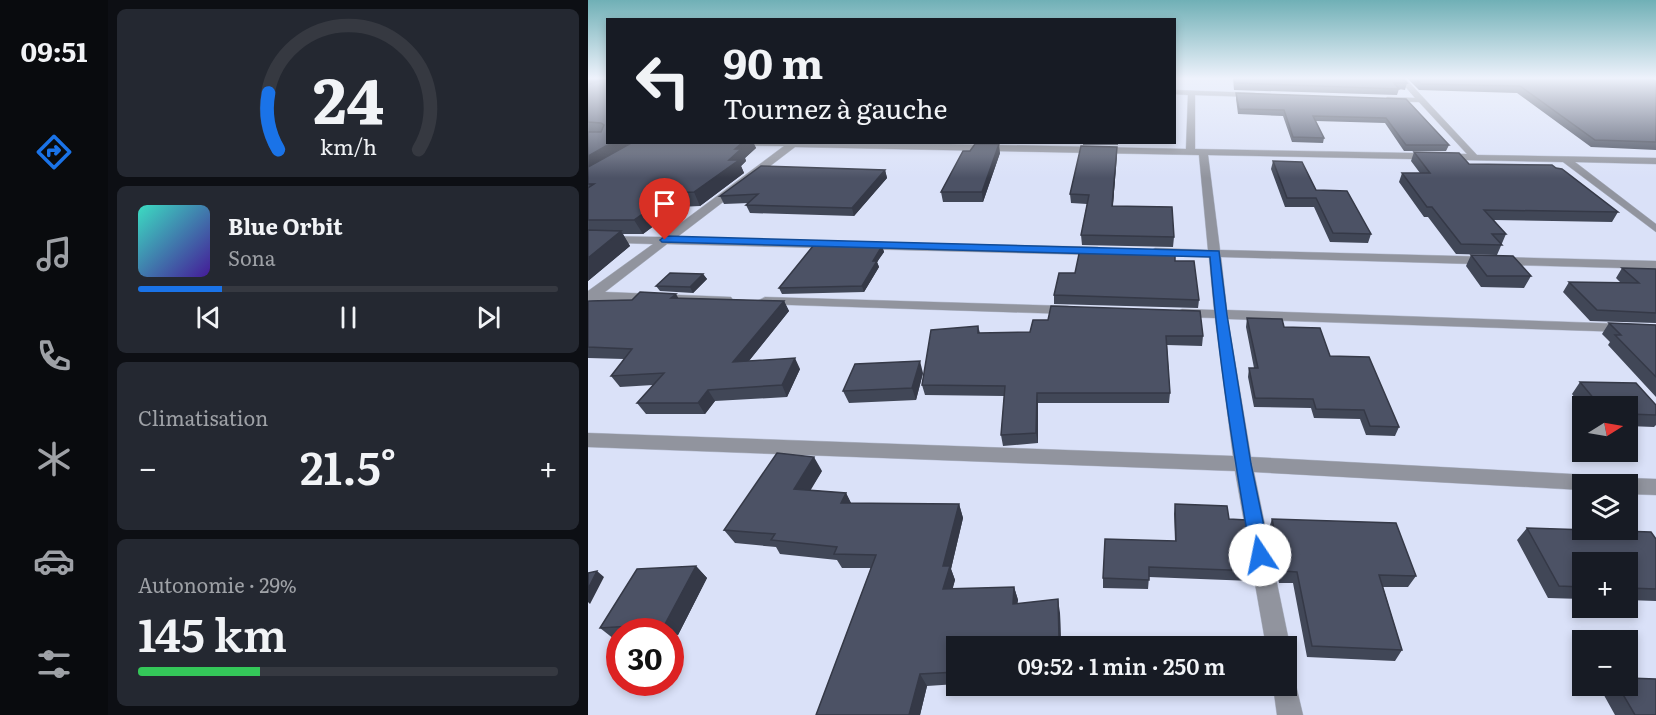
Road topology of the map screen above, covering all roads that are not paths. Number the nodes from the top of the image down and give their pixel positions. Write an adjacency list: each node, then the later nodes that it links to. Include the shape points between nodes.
1 (1190, 111): 4 (street)
2 (1432, 111): 5 (street)
3 (793, 144): 4 (street); 10 (street)
4 (1197, 152): 5 (street); 13 (street)
5 (1474, 157): 6 (street)
6 (1565, 159): 7 (street); 8 (street)
7 (1656, 161)
8 (1656, 229)
9 (588, 239): 10 (street)
10 (665, 240): 11 (street); 15 (street)
11 (1108, 251)
12 (1144, 252): 13 (street)
13 (1215, 254): 14 (street); 18 (street)
14 (1656, 265)
15 (590, 297): 16 (street)
16 (1078, 310)
17 (1173, 313): 18 (street)
18 (1221, 315): 19 (street); 21 (street)
19 (1656, 329)
20 (588, 440): 21 (street)
21 (1243, 464): 22 (street); 25 (street)
22 (1572, 482)
23 (1638, 486): 24 (street)
24 (1656, 487)
25 (1276, 636)
26 (1287, 696): 27 (street)
27 (1290, 715)

